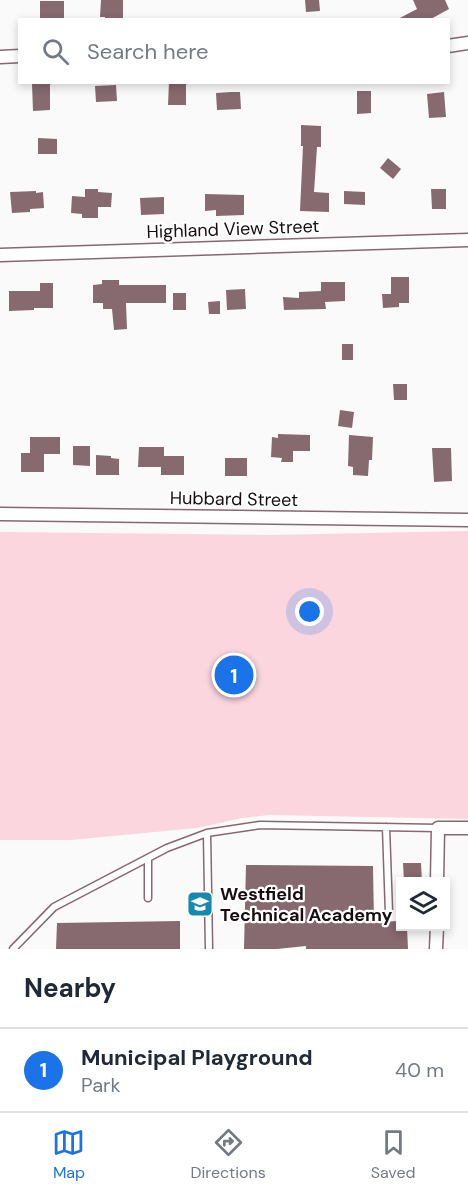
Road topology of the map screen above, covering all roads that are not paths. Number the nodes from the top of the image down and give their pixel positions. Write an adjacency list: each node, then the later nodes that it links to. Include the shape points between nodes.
1 (468, 42): 2 (street)
2 (450, 46)
3 (18, 56): 4 (street)
4 (0, 57)
5 (468, 240): 6 (street, Highland View Street)
6 (0, 255)
7 (0, 514): 8 (street, Hubbard Street)
8 (468, 520)
9 (386, 827): 10 (lane); 12 (lane, via 260,825); 16 (lane)
10 (438, 828): 11 (street); 14 (street)
11 (468, 828)
12 (207, 833): 13 (lane); 19 (lane)
13 (148, 858): 15 (lane); 18 (lane, via 54,907)
14 (437, 877)
15 (148, 898)
16 (389, 913)
17 (436, 931): 20 (street)
18 (13, 949)
19 (209, 949)
20 (436, 949)

